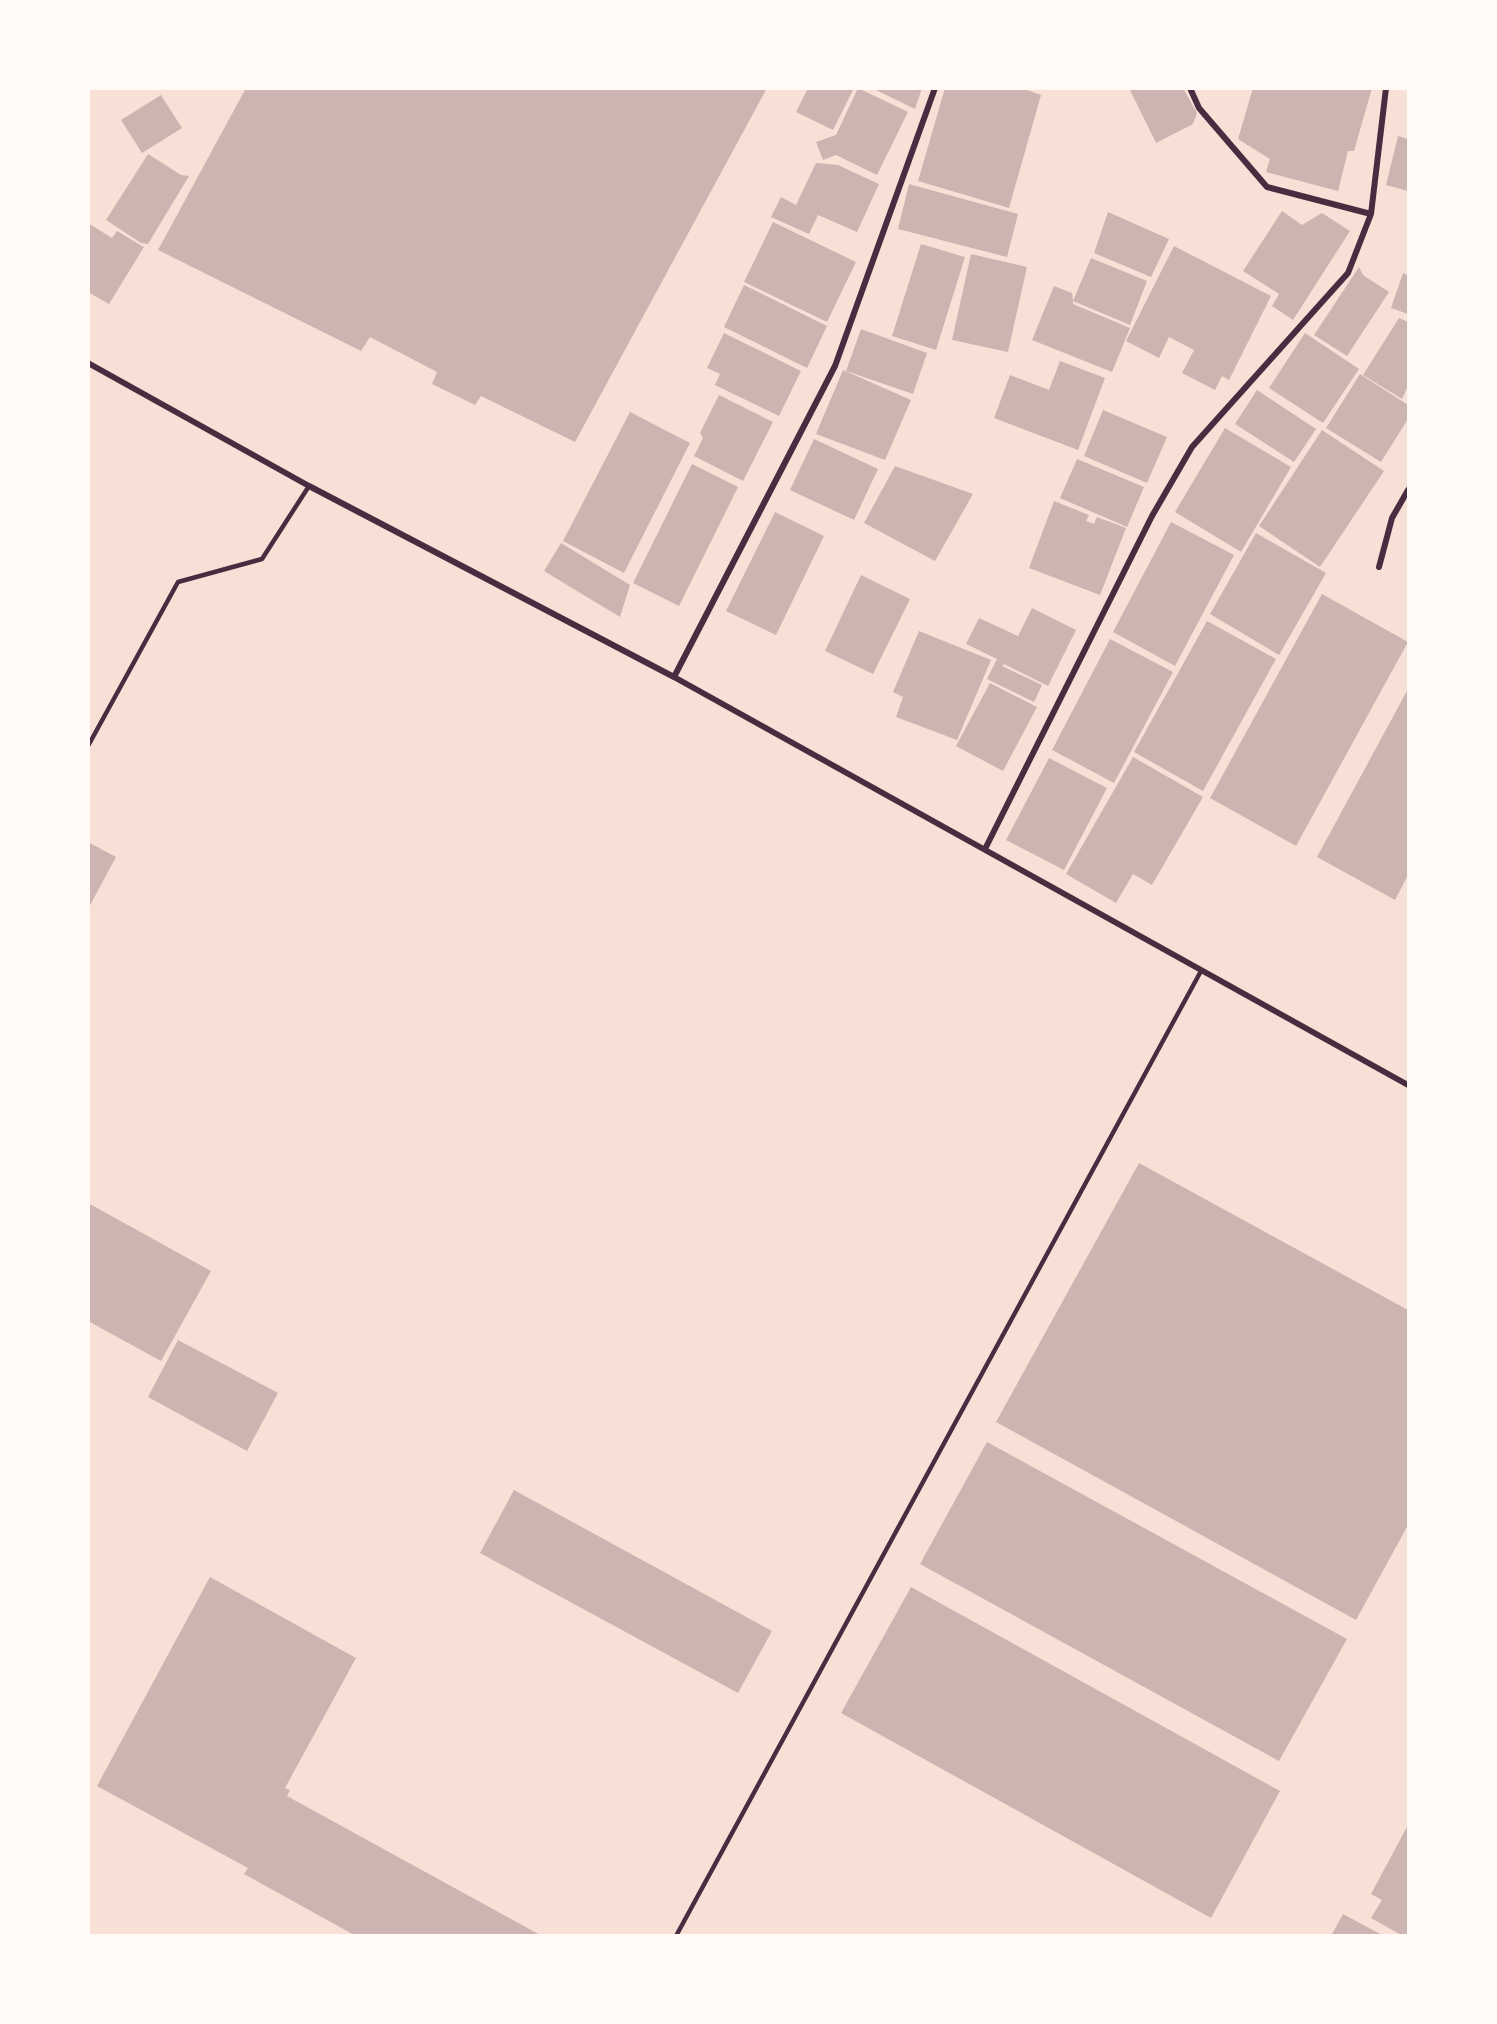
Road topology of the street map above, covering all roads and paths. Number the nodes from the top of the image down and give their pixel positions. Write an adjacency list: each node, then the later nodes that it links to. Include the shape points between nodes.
1 (935, 88): 9 (street, via 835,366)
2 (1190, 88): 4 (street, via 1199,108 1267,187)
3 (1386, 88): 4 (street)
4 (1371, 214): 11 (street, via 1348,273 1192,447 1152,516)
5 (88, 363): 6 (street)
6 (309, 486): 9 (street); 10 (lane, via 262,558 178,582)
7 (1408, 489): 8 (street, via 1392,518)
8 (1379, 567)
9 (674, 676): 11 (street)
10 (88, 746)
11 (985, 849): 12 (street)
12 (1201, 971): 13 (street); 14 (lane)
13 (1408, 1085)
14 (676, 1935)

